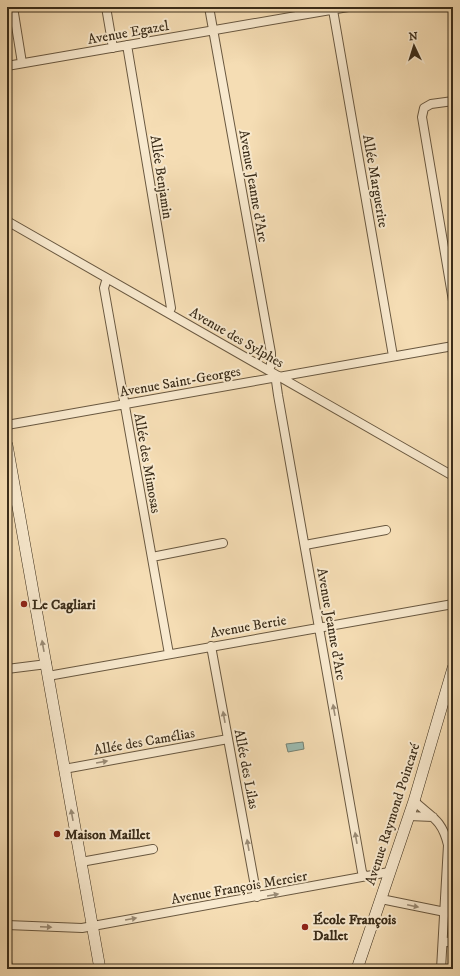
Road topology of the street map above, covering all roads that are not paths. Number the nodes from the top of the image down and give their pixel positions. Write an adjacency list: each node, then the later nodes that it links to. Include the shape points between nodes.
1 (13, 7): 9 (street)
2 (106, 7): 8 (street)
3 (208, 7): 6 (street, Avenue Jeanne d'Arc)
4 (348, 7): 5 (street, Avenue Egazel)
5 (333, 10): 6 (street, Avenue Egazel); 17 (street, Allée Marguerite)
6 (213, 30): 7 (street, Avenue Egazel); 18 (street, Avenue Jeanne d'Arc, via 271,353)
7 (127, 45): 8 (street, Avenue Egazel); 15 (street, Allée Benjamin, via 171,308)
8 (113, 48): 9 (street, Avenue Egazel)
9 (22, 63): 10 (street, Avenue Egazel)
10 (7, 66)
11 (453, 100): 14 (street, via 431,104 424,108 422,117)
12 (7, 221): 13 (street, Avenue des Sylphes)
13 (107, 278): 15 (street, Avenue des Sylphes); 20 (street, Allée des Mimosas, via 104,288)
14 (453, 301)
15 (169, 313): 18 (street, Avenue des Sylphes)
16 (453, 346): 17 (street, Avenue Saint-Georges)
17 (393, 356): 19 (street, Avenue Saint-Georges)
18 (269, 370): 19 (street, Avenue des Sylphes)
19 (279, 376): 20 (street, Avenue Saint-Georges); 23 (street, Avenue des Sylphes); 26 (street, Avenue Jeanne d'Arc, via 276,381 278,395)
20 (124, 404): 21 (street, Avenue Saint-Georges); 27 (street, Allée des Mimosas)
21 (7, 425)
22 (7, 445): 32 (street, one-way to 22)
23 (453, 476)
24 (386, 530): 26 (street)
25 (223, 543): 27 (street)
26 (305, 545): 29 (street, Avenue Jeanne d'Arc)
27 (152, 558): 31 (street, Allée des Mimosas)
28 (453, 604): 29 (street, Avenue Bertie)
29 (319, 626): 30 (street, Avenue Bertie); 44 (street, Avenue Jeanne d'Arc, one-way to 29)
30 (211, 646): 31 (street, Avenue Bertie); 36 (street, Allée des Lilas, one-way to 30)
31 (169, 654): 35 (street, Avenue Bertie)
32 (46, 664): 34 (street); 35 (street)
33 (453, 668): 38 (street, Avenue Raymond Poincaré)
34 (7, 669)
35 (48, 676): 37 (street)
36 (228, 739): 37 (street, Allée des Camélias, one-way to 36); 45 (street, Allée des Lilas, one-way to 36)
37 (64, 769): 42 (street, one-way to 37)
38 (414, 801): 39 (street, Avenue Raymond Poincaré); 40 (street)
39 (409, 816): 40 (street); 43 (street, Avenue Raymond Poincaré)
40 (433, 817): 47 (street, via 445,832 448,845)
41 (152, 849): 42 (street)
42 (81, 862): 50 (street)
43 (389, 872): 44 (street, Avenue François Mercier); 46 (street, Avenue Raymond Poincaré)
44 (364, 875): 45 (street, Avenue François Mercier, one-way to 44, via 360,879)
45 (257, 897): 50 (street, Avenue François Mercier, one-way to 45)
46 (381, 899): 48 (street, one-way to 48); 56 (street, Avenue Raymond Poincaré)
47 (449, 904): 48 (street)
48 (445, 912): 51 (street)
49 (7, 925): 50 (street, Avenue François Mercier, one-way to 50, via 82,928)
50 (92, 926): 55 (street)
51 (443, 941): 52 (street); 57 (street)
52 (453, 943)
53 (7, 960): 54 (street)
54 (8, 969)
55 (100, 969)
56 (357, 969)
57 (441, 969)

